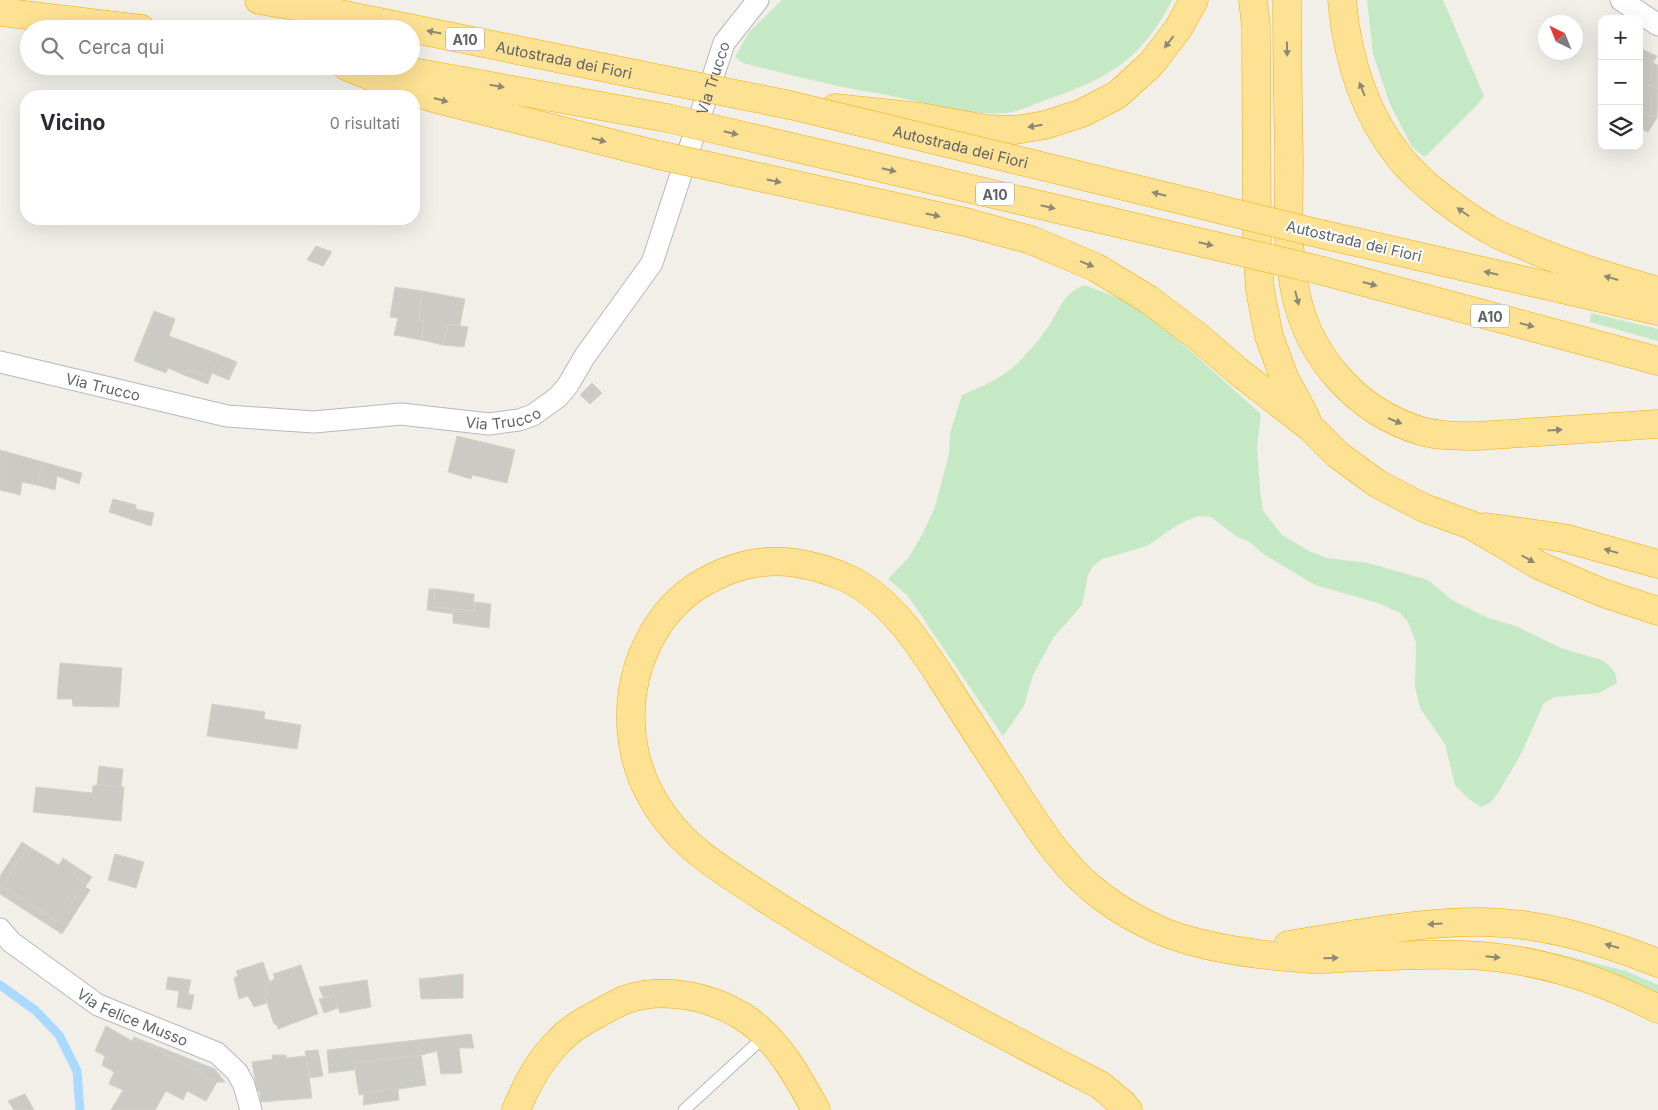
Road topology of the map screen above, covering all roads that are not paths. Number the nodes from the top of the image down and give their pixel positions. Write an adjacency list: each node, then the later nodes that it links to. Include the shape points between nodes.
1 (259, 0): 10 (highway, Autostrada dei Fiori / A10, one-way to 1, bridge)
2 (758, 0): 21 (street, Via Trucco, via 724,43 652,263 585,356 568,386 533,415 489,424 401,414 314,422 227,416)
3 (1194, 0): 17 (highway, one-way to 17, bridge, via 1178,29 1151,64 1117,94 1082,113 1045,125 1015,130 986,128 867,110)
4 (1253, 0): 23 (highway, via 1260,290 1269,336 1284,377)
5 (1287, 0): 22 (highway, one-way to 22, via 1291,258 1304,324 1336,377 1358,398 1386,417 1421,431 1448,436)
6 (1342, 0): 18 (highway, one-way to 6, via 1590,272 1540,253 1488,230 1437,194 1400,158 1370,112 1352,62)
7 (1621, 0): 11 (street)
8 (0, 12): 9 (highway)
9 (66, 20)
10 (369, 20)
11 (1658, 25)
12 (420, 30): 17 (highway, Autostrada dei Fiori / A10, one-way to 12, bridge)
13 (420, 73): 20 (highway, A10, one-way to 20, bridge, via 667,118 1323,271)
14 (368, 75): 15 (highway, one-way to 15, bridge)
15 (408, 90)
16 (420, 94): 23 (highway, one-way to 23, bridge, via 658,156 965,222 1030,240 1095,267 1148,298)
17 (790, 105): 19 (highway, Autostrada dei Fiori / A10, one-way to 17, bridge, via 1325,235)
18 (1658, 291)
19 (1658, 311)
20 (1658, 361)
21 (0, 362)
22 (1658, 424)
23 (1311, 428): 24 (highway, via 1338,455 1378,484 1424,508)
24 (1471, 525): 25 (highway, one-way to 24, via 1564,538); 26 (highway, one-way to 26, via 1540,566 1603,593)
25 (1658, 564)
26 (1658, 611)
27 (0, 929): 32 (street, Via Felice Musso, via 11,942 98,1005 217,1052 237,1072)
28 (1248, 952): 29 (highway, one-way to 28, via 1576,936 1527,926 1475,922 1423,924); 30 (highway, one-way to 30, via 1312,959 1416,955 1512,959 1560,970 1633,996); 36 (highway, via 1161,931 1098,894 1064,861 1036,826 921,647 895,615 854,582 826,570 792,562 765,562 742,566 714,577 671,608 644,649 630,712 631,742 639,772 667,822 690,846 715,865 803,922 946,1005 1100,1085)
29 (1658, 963)
30 (1658, 1009)
31 (766, 1035): 33 (highway, via 745,1018 697,998 679,994 626,1000 582,1023 560,1039 537,1067); 34 (lane); 35 (highway)
32 (251, 1110)
33 (516, 1110)
34 (684, 1110)
35 (816, 1110)
36 (1128, 1110)

